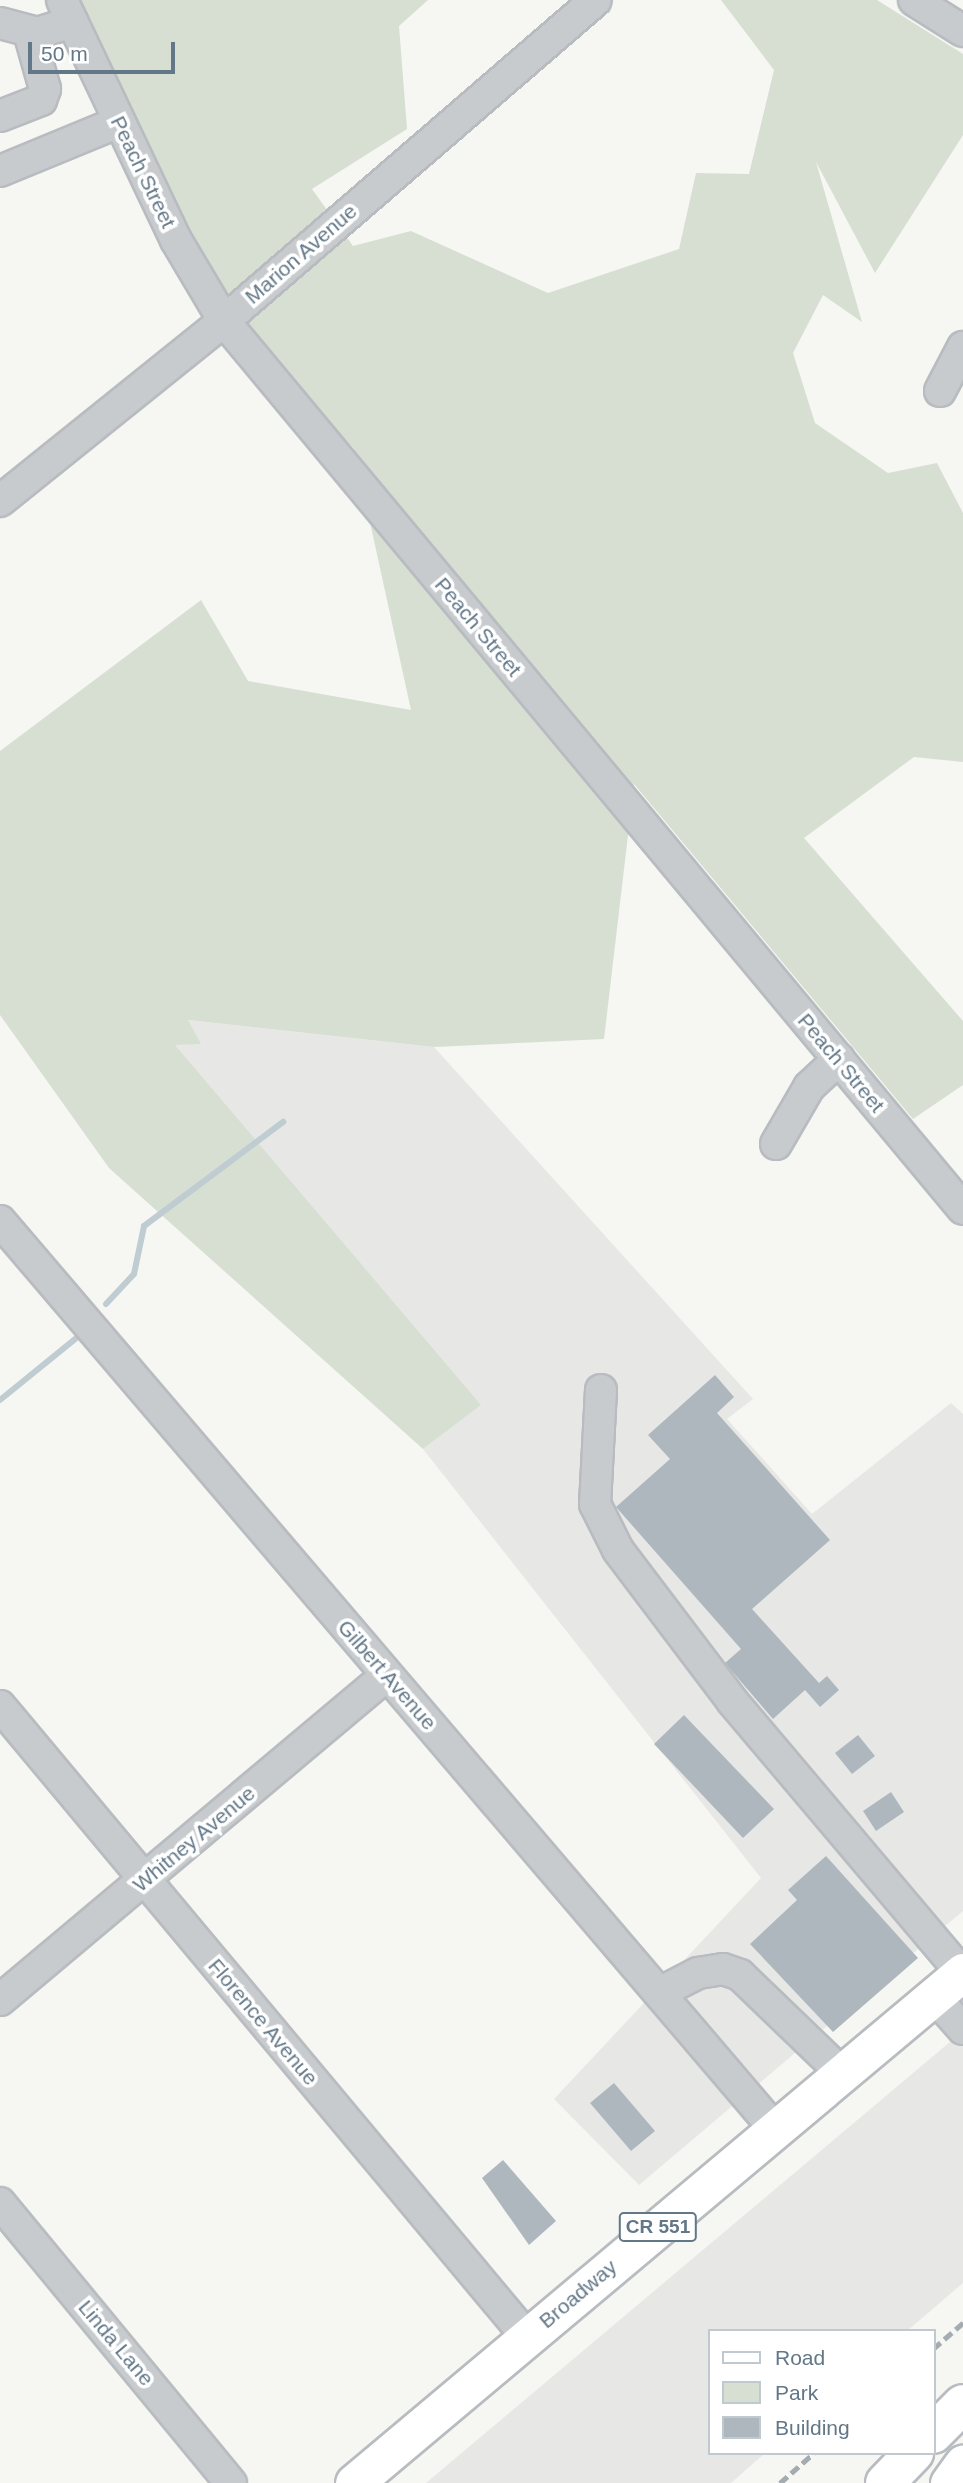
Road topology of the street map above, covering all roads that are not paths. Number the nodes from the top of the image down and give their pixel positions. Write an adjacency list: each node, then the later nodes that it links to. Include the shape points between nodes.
1 (596, 0): 10 (street, Marion Avenue)
2 (914, 0): 5 (street)
3 (67, 11): 6 (street); 8 (street, Peach Street)
4 (0, 23): 6 (street)
5 (963, 31)
6 (29, 32): 7 (street, via 45,89 41,100)
7 (0, 116)
8 (119, 122): 9 (street); 10 (street, Peach Street, via 176,240)
9 (0, 172)
10 (225, 321): 13 (street, Marion Avenue); 14 (street, Peach Street)
11 (963, 347): 12 (street)
12 (940, 391)
13 (0, 501)
14 (839, 1059): 15 (street, via 809,1087); 16 (street, Peach Street)
15 (776, 1144)
16 (963, 1209)
17 (5, 1236): 19 (street, Gilbert Avenue)
18 (601, 1390): 22 (street, via 595,1504 618,1550 732,1701)
19 (387, 1675): 21 (street, Whitney Avenue); 23 (street, Gilbert Avenue)
20 (0, 1706): 21 (street, Florence Avenue)
21 (145, 1881): 25 (street, Whitney Avenue); 30 (street, Florence Avenue)
22 (962, 1972): 24 (main road, Broadway / CR 551)
23 (661, 1992): 27 (street, via 698,1973 723,1969 740,1975); 28 (street, Gilbert Avenue)
24 (934, 1996): 26 (street); 27 (main road, Broadway / CR 551)
25 (0, 2000)
26 (963, 2029)
27 (842, 2073): 28 (main road, Broadway / CR 551)
28 (775, 2129): 30 (main road, Broadway / CR 551)
29 (0, 2203): 36 (street, Linda Lane)
30 (527, 2337): 37 (main road, Broadway / CR 551)
31 (963, 2404): 32 (main road); 33 (highway)
32 (935, 2425)
33 (935, 2432)
34 (898, 2455): 38 (main road)
35 (912, 2455): 39 (highway)
36 (231, 2483)
37 (354, 2483)
38 (863, 2483)
39 (885, 2483)

